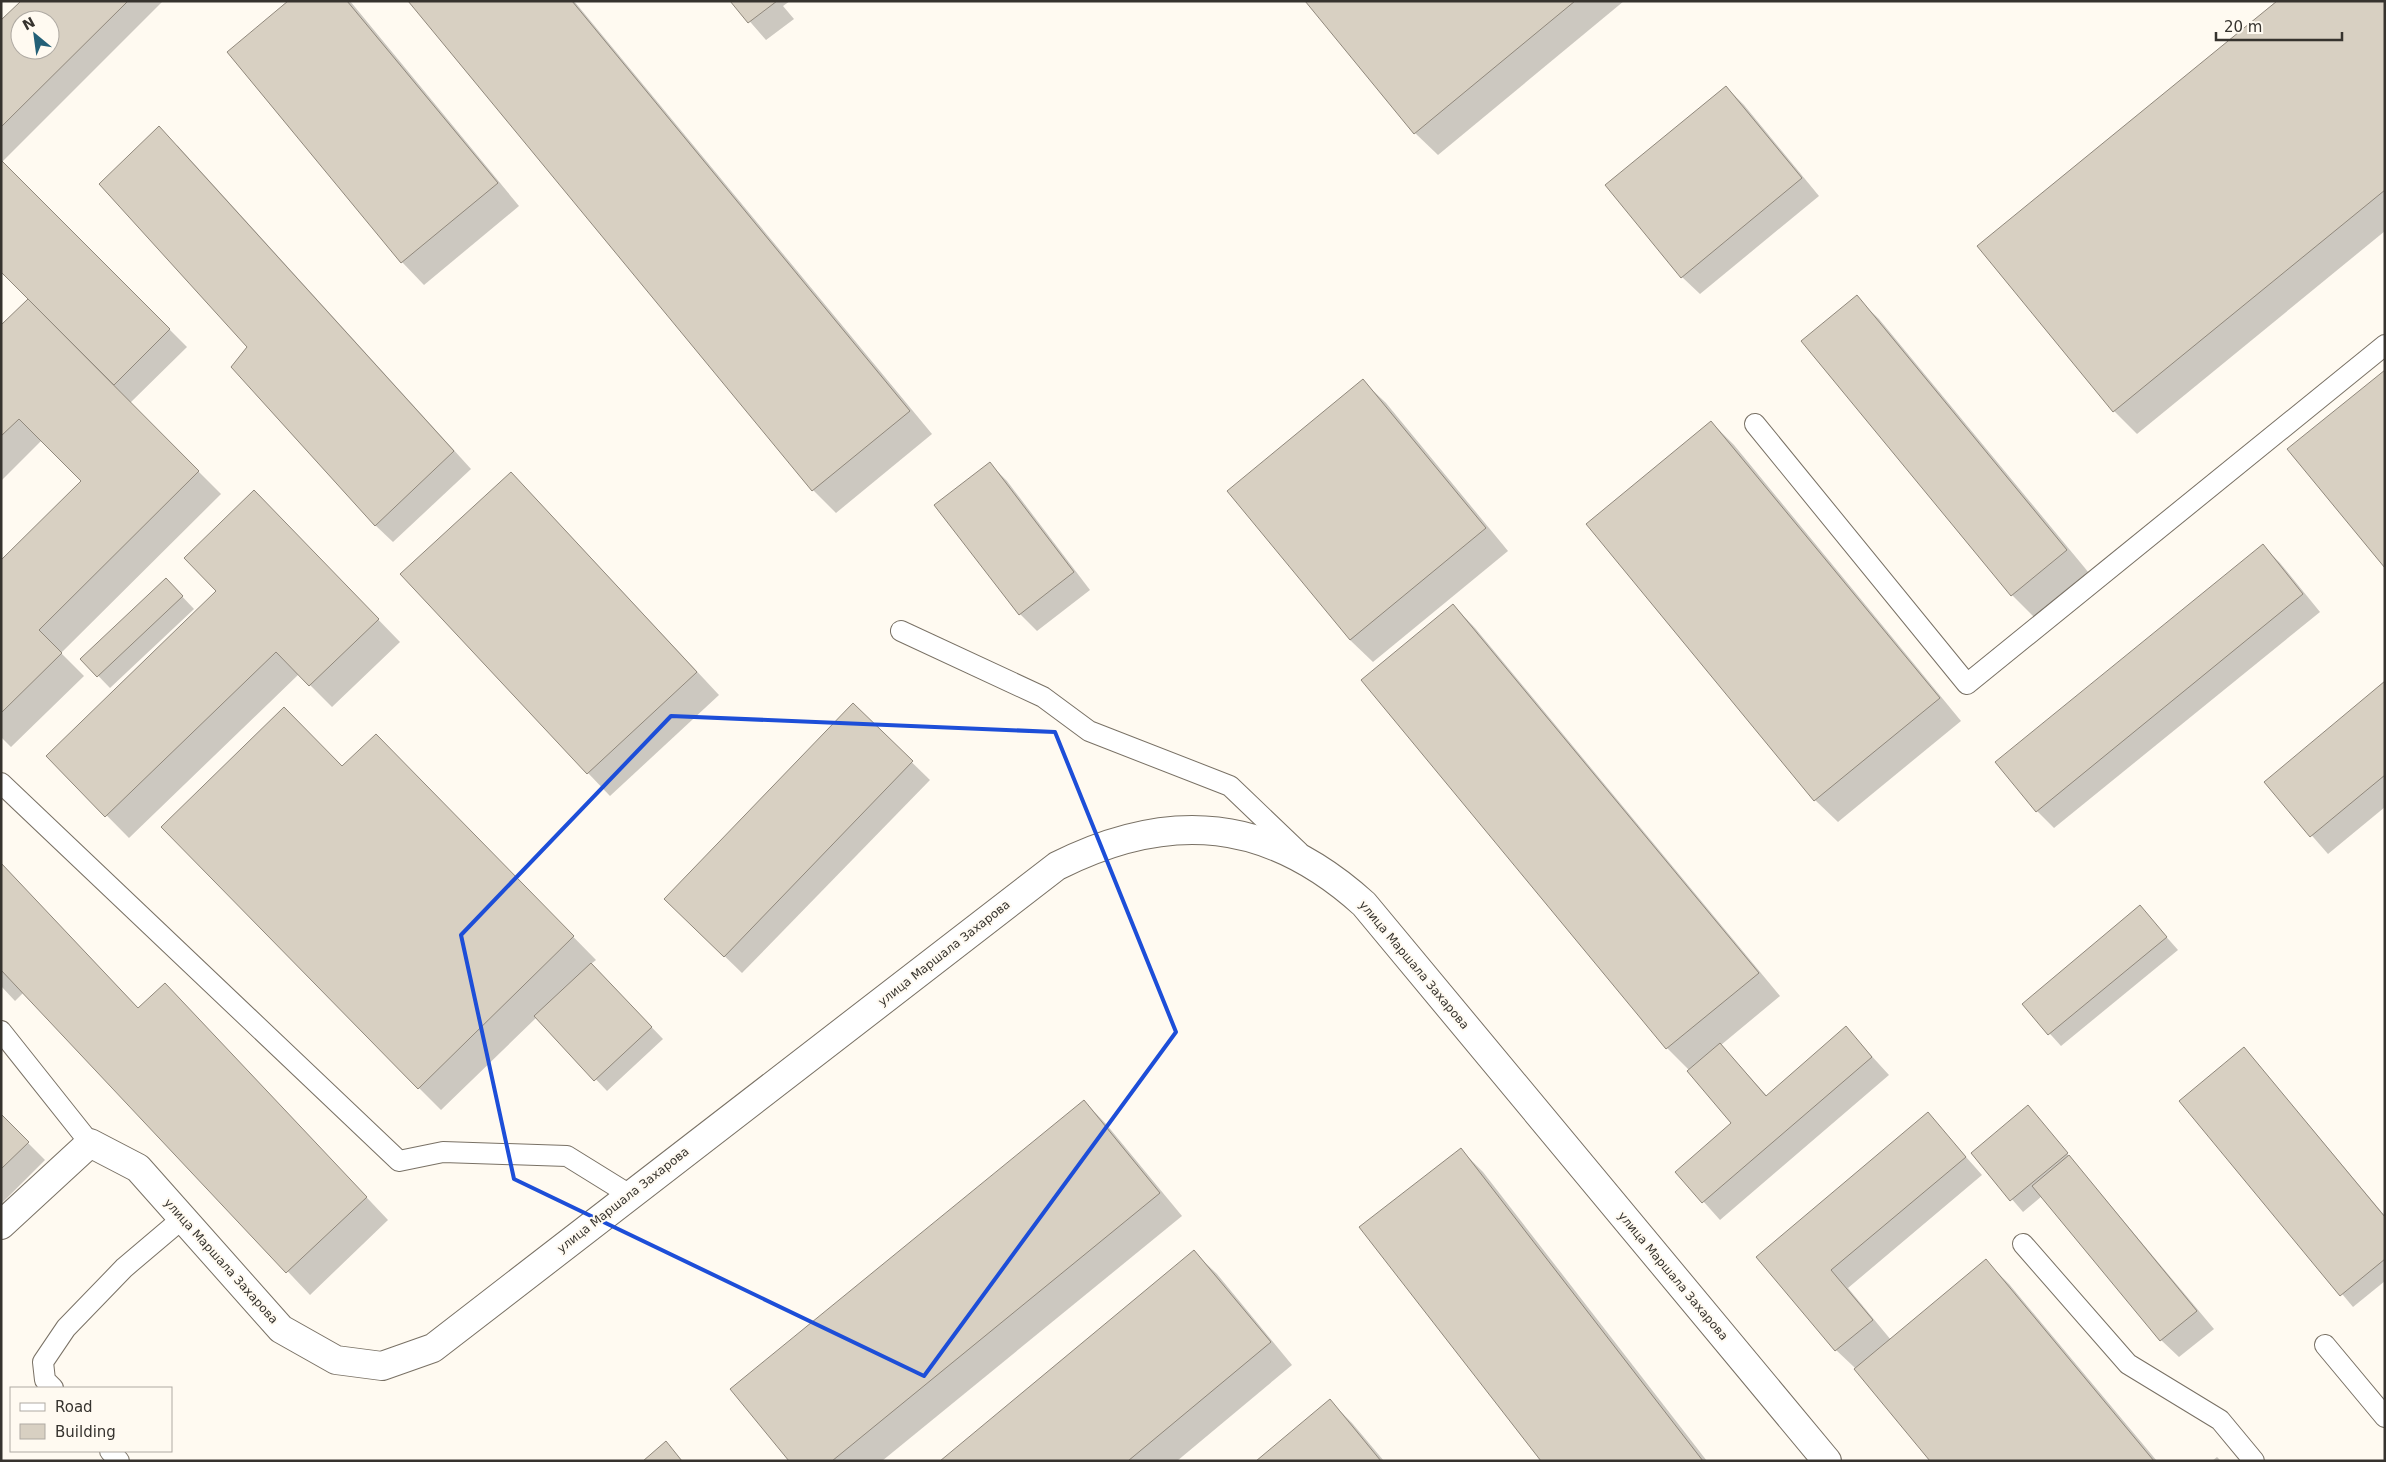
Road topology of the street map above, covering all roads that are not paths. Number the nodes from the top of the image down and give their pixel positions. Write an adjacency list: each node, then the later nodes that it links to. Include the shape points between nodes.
1 (2385, 345): 2 (lane, via 1967,684)
2 (1755, 424)
3 (901, 631): 5 (lane, via 1043,697 1089,731 1230,786)
4 (1, 783): 8 (lane, via 399,1162 443,1152 568,1156)
5 (1310, 862): 8 (street, улица Маршала Захарова, via 1276,846 1240,835 1202,830 1164,831 1091,849 1057,866); 15 (street, улица Маршала Захарова, via 1339,881 1370,910)
6 (1, 1031): 7 (lane)
7 (90, 1142): 9 (street, улица Маршала Захарова, via 138,1168); 10 (street)
8 (630, 1194): 9 (street, улица Маршала Захарова, via 433,1348 382,1366 336,1360 281,1329)
9 (183, 1218): 13 (lane, via 124,1268 66,1328 43,1362 45,1380)
10 (1, 1224)
11 (2023, 1244): 16 (lane, via 2128,1364 2220,1420)
12 (2325, 1345): 14 (lane)
13 (52, 1387)
14 (2385, 1417)
15 (1827, 1461)
16 (2254, 1461)

